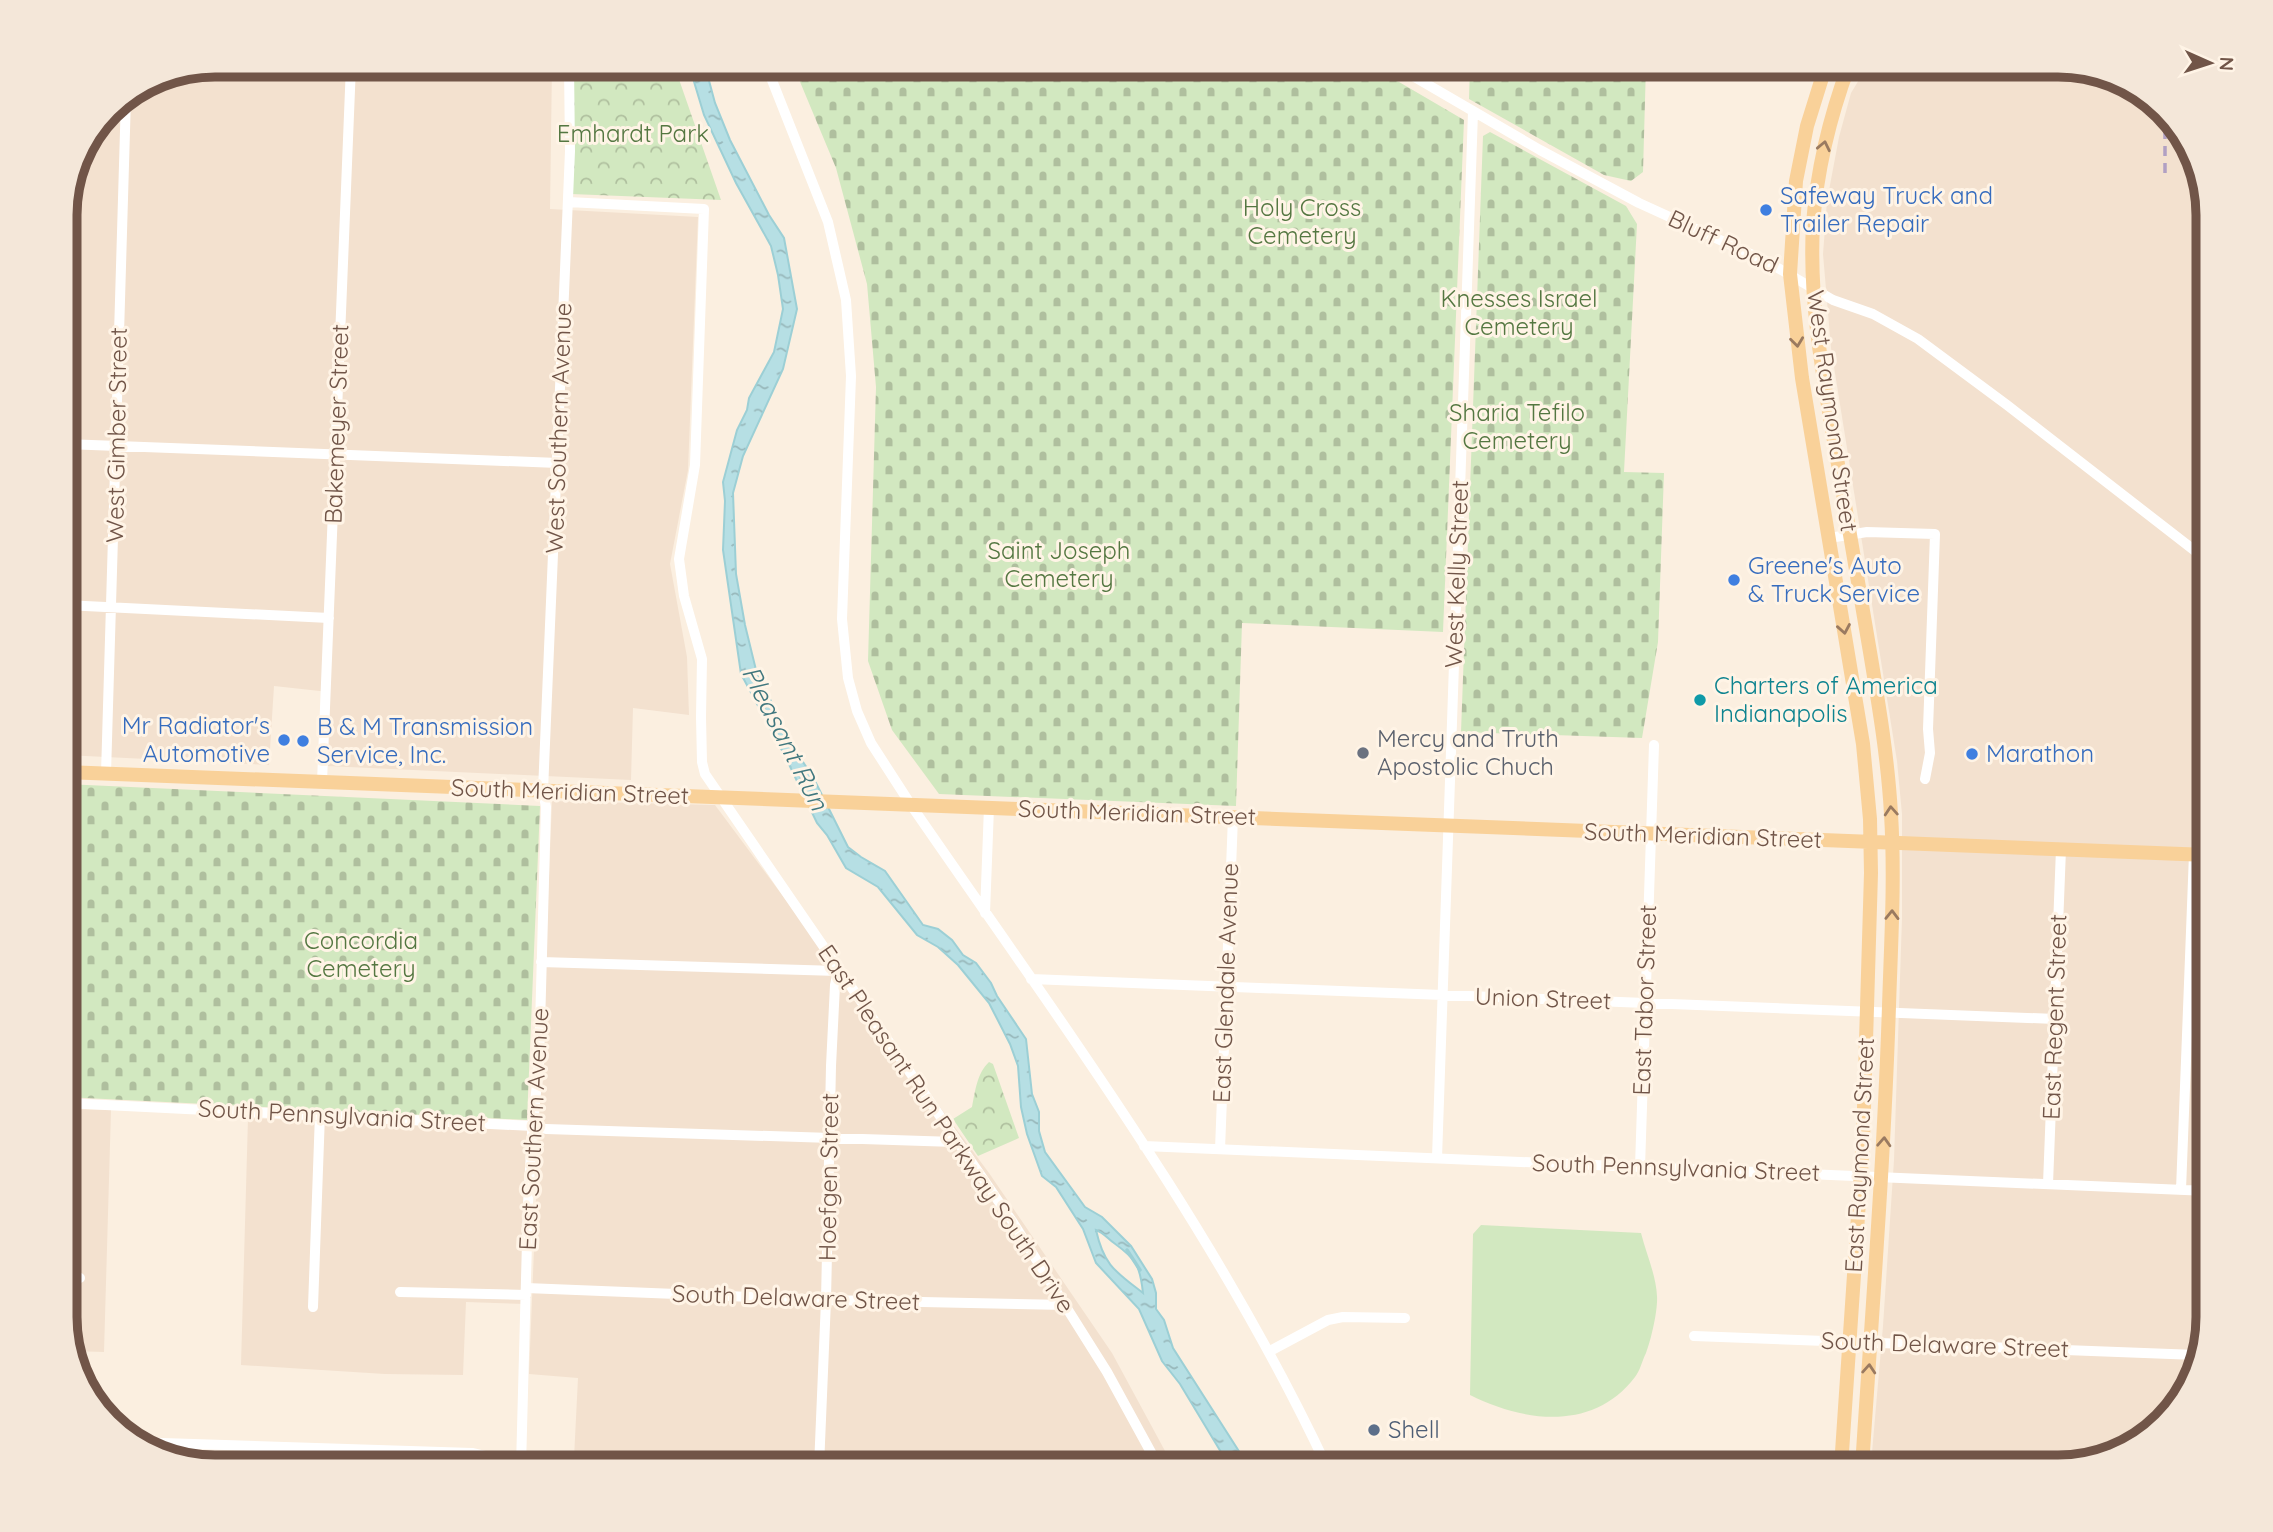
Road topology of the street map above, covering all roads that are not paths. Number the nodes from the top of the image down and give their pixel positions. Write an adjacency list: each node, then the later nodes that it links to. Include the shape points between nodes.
1 (351, 77): 14 (street, Bakemeyer Street)
2 (569, 77): 9 (street, West Southern Avenue)
3 (771, 77): 29 (street, via 821,203 846,300 851,376 842,619 848,678 871,743)
4 (1415, 77): 8 (street, Bluff Road)
5 (1821, 77): 10 (main road, West Raymond Street, via 1796,181)
6 (1845, 77): 11 (main road, West Raymond Street, one-way to 6, via 1814,206 1821,160)
7 (126, 110): 13 (street, West Gimber Street)
8 (1473, 111): 10 (street, Bluff Road, via 1639,203); 32 (street, West Kelly Street)
9 (568, 202): 15 (street, West Southern Avenue); 28 (street, East Pleasant Run Parkway South Drive, via 704,209 695,465 679,559 702,659 703,767)
10 (1790, 274): 11 (street, Bluff Road); 17 (main road, West Raymond Street, one-way to 17)
11 (1813, 287): 16 (main road, West Raymond Street, via 1823,379); 18 (street, Bluff Road, via 1925,344)
12 (77, 444): 13 (street)
13 (117, 446): 14 (street); 20 (street, West Gimber Street)
14 (335, 454): 15 (street); 21 (street, Bakemeyer Street)
15 (558, 463): 27 (street, West Southern Avenue)
16 (1850, 535): 17 (street); 25 (street, via 1935,534 1927,729 1930,752); 35 (main road, West Raymond Street, one-way to 16, via 1889,780)
17 (1829, 538): 34 (main road, West Raymond Street, one-way to 34, via 1863,744)
18 (2196, 552)
19 (77, 606): 20 (street)
20 (113, 607): 21 (street); 24 (street, West Gimber Street)
21 (329, 618): 26 (street, Bakemeyer Street)
22 (1654, 745): 33 (street, East Tabor Street)
23 (77, 773): 24 (main road, South Meridian Street)
24 (106, 774): 26 (main road, South Meridian Street)
25 (1925, 779)
26 (322, 782): 27 (main road, South Meridian Street)
27 (543, 791): 28 (main road, South Meridian Street); 40 (street, East Southern Avenue)
28 (719, 798): 29 (main road, South Meridian Street); 41 (street, East Pleasant Run Parkway South Drive)
29 (911, 805): 30 (main road, South Meridian Street); 38 (street)
30 (989, 807): 31 (main road, South Meridian Street); 38 (street)
31 (1233, 817): 32 (main road, South Meridian Street); 43 (street, East Glendale Avenue)
32 (1448, 826): 33 (main road, South Meridian Street); 44 (street, West Kelly Street)
33 (1651, 834): 34 (main road, South Meridian Street); 45 (street, East Tabor Street)
34 (1870, 843): 35 (main road, South Meridian Street); 46 (main road, East Raymond Street)
35 (1892, 844): 36 (main road, South Meridian Street); 47 (main road, East Raymond Street, one-way to 35)
36 (2062, 849): 37 (main road, South Meridian Street); 48 (street, East Regent Street)
37 (2196, 855)
38 (985, 913): 42 (street)
39 (2196, 938): 61 (street)
40 (541, 962): 41 (street); 51 (street, East Southern Avenue)
41 (838, 971): 52 (street, Hoefgen Street); 53 (street, East Pleasant Run Parkway South Drive)
42 (1031, 979): 43 (street, Union Street); 54 (street)
43 (1226, 987): 44 (street, Union Street); 55 (street, East Glendale Avenue)
44 (1442, 995): 45 (street, Union Street); 56 (street, West Kelly Street)
45 (1645, 1003): 46 (street, Union Street); 57 (street, East Tabor Street)
46 (1867, 1012): 47 (street, Union Street); 58 (main road, East Raymond Street)
47 (1889, 1013): 48 (street, Union Street); 59 (main road, East Raymond Street, one-way to 47)
48 (2055, 1019): 60 (street, East Regent Street)
49 (77, 1104): 50 (street, South Pennsylvania Street)
50 (320, 1114): 51 (street, South Pennsylvania Street); 67 (street)
51 (533, 1126): 52 (street, South Pennsylvania Street); 64 (street, East Southern Avenue)
52 (830, 1138): 53 (street, South Pennsylvania Street); 65 (street, Hoefgen Street)
53 (955, 1142): 66 (street, East Pleasant Run Parkway South Drive)
54 (1144, 1146): 55 (street, South Pennsylvania Street); 72 (street, via 1216,1257)
55 (1220, 1149): 56 (street, South Pennsylvania Street)
56 (1437, 1158): 57 (street, South Pennsylvania Street)
57 (1640, 1167): 58 (street, South Pennsylvania Street)
58 (1861, 1176): 59 (street, South Pennsylvania Street); 70 (main road, East Raymond Street)
59 (1882, 1177): 60 (street, South Pennsylvania Street); 71 (main road, East Raymond Street)
60 (2048, 1184): 61 (street, South Pennsylvania Street)
61 (2181, 1189): 62 (street, South Pennsylvania Street)
62 (2196, 1190)
63 (400, 1292): 64 (street, South Delaware Street)
64 (526, 1292): 65 (street, South Delaware Street); 78 (street, East Southern Avenue)
65 (826, 1300): 66 (street, South Delaware Street); 79 (street, Hoefgen Street)
66 (1066, 1305): 80 (street, East Pleasant Run Parkway South Drive)
67 (313, 1307)
68 (1405, 1318): 72 (street, via 1335,1318)
69 (1694, 1336): 70 (street, South Delaware Street)
70 (1850, 1341): 71 (street, South Delaware Street); 82 (main road, East Raymond Street)
71 (1871, 1342): 73 (street, South Delaware Street); 83 (main road, East Raymond Street, one-way to 71)
72 (1270, 1352): 81 (street)
73 (2190, 1355)
74 (171, 1448): 75 (street)
75 (381, 1451): 76 (street); 77 (street)
76 (382, 1455)
77 (480, 1455)
78 (521, 1455)
79 (820, 1455)
80 (1153, 1455)
81 (1321, 1455)
82 (1841, 1455)
83 (1863, 1455)

